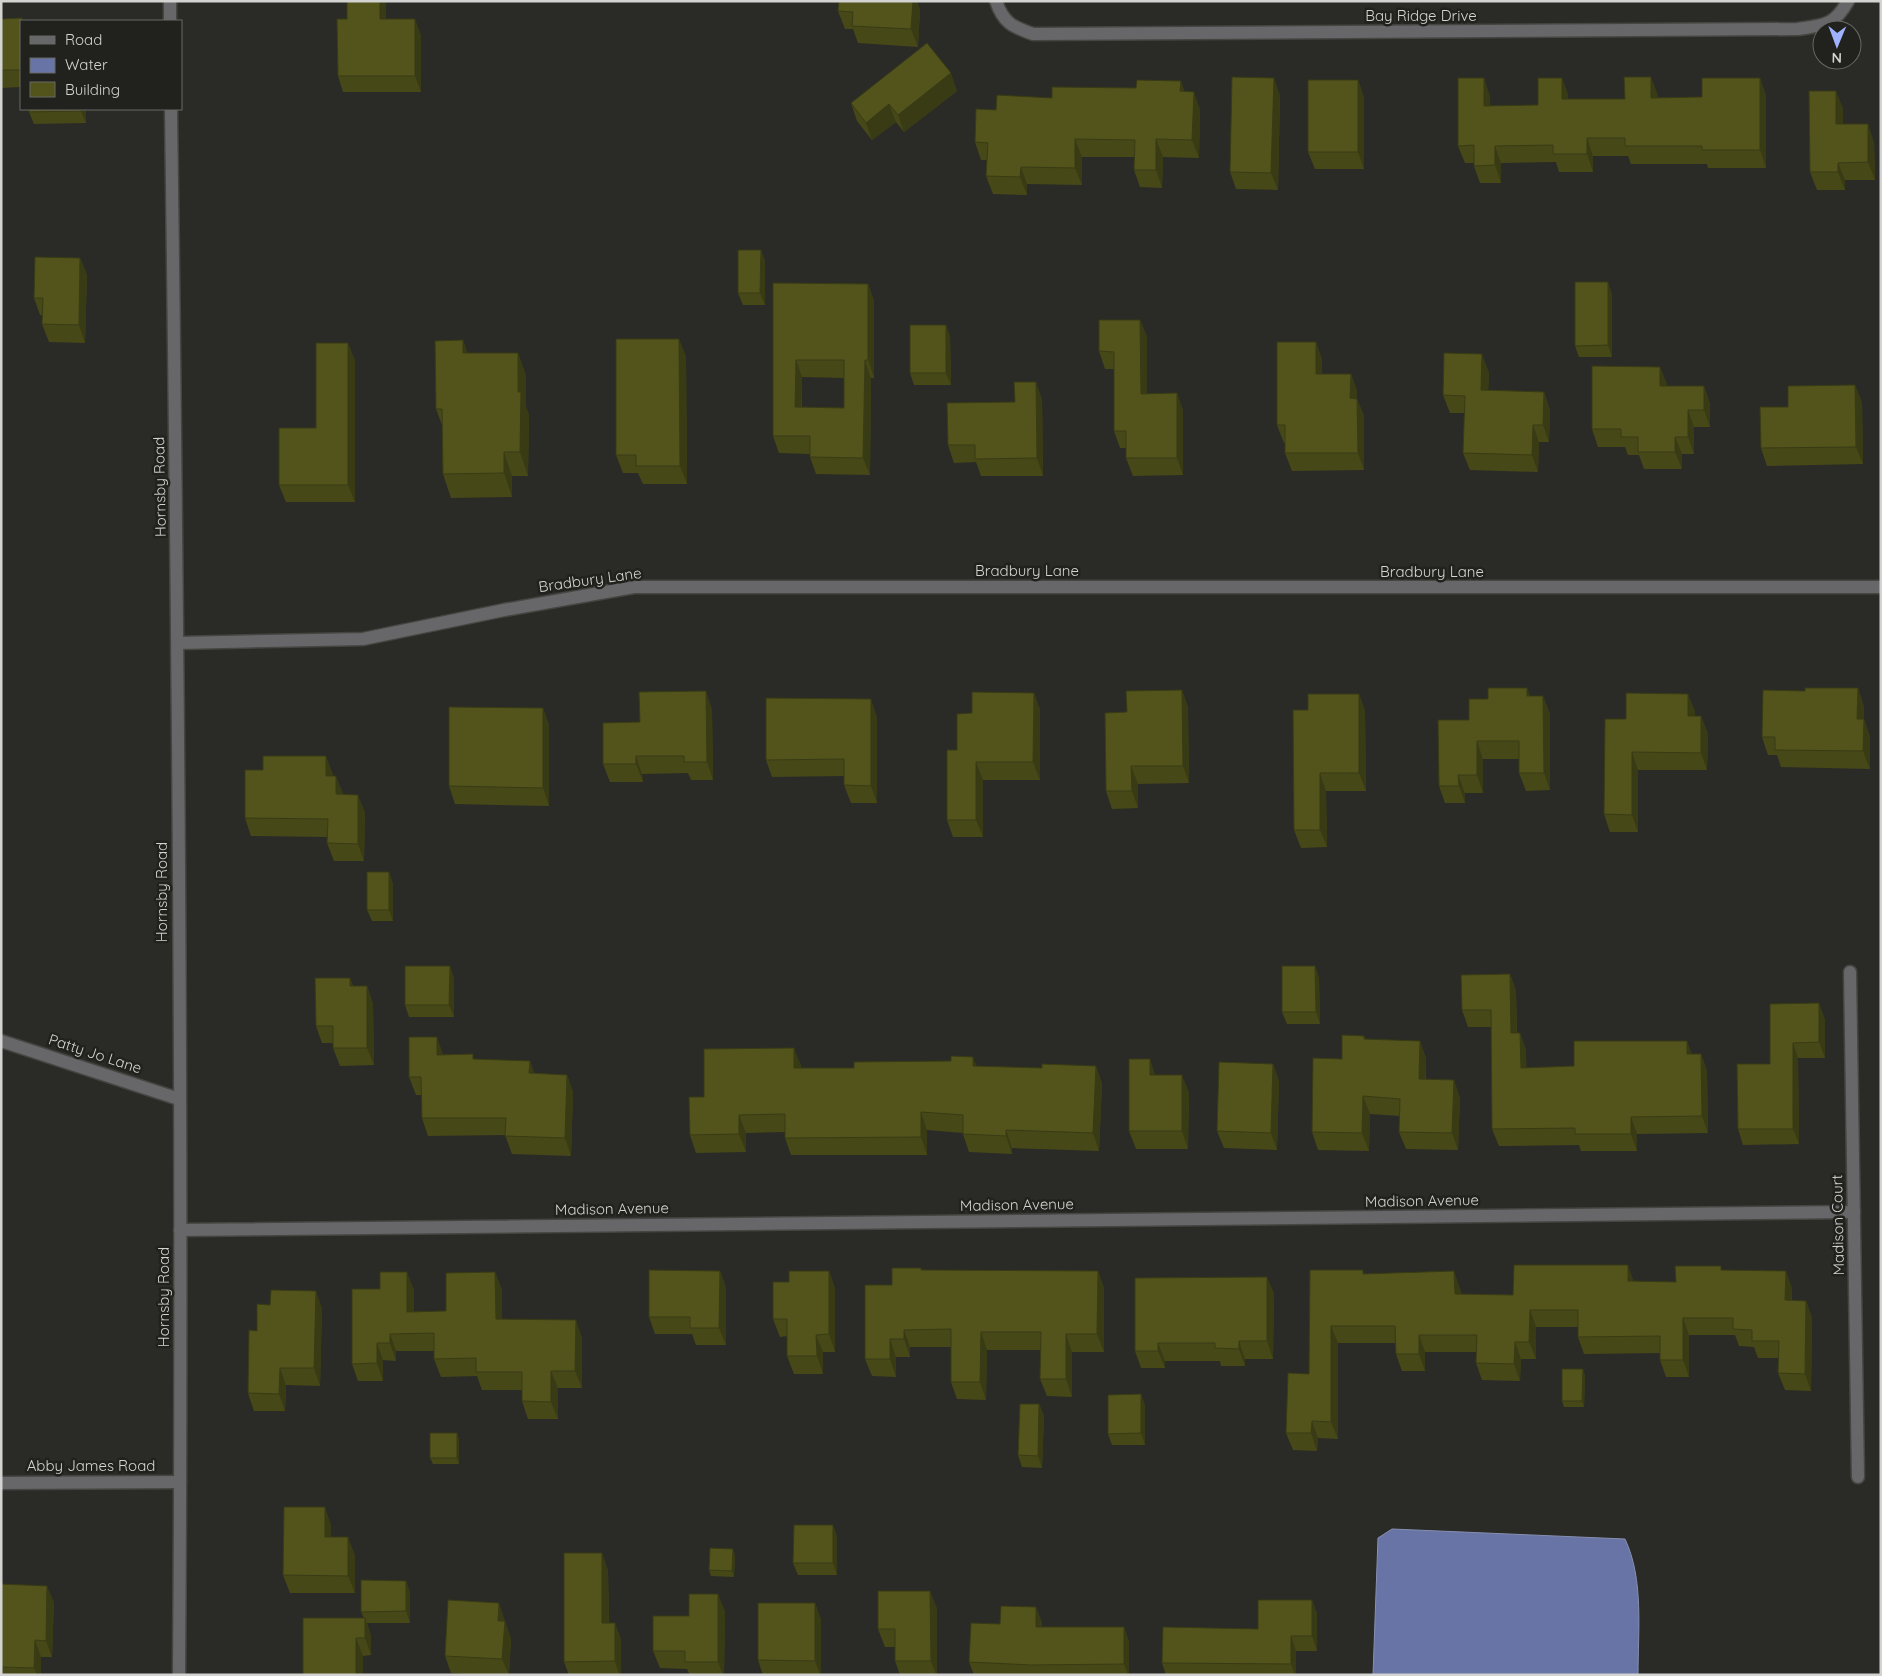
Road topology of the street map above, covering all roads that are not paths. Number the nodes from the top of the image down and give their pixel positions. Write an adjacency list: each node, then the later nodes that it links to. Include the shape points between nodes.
1 (170, 1): 4 (street)
2 (996, 1): 3 (street, Bay Ridge Drive, via 1001,15 1012,27 1033,34 1798,29 1832,21 1840,16)
3 (1848, 1)
4 (170, 20)
5 (172, 110): 7 (street, Hornsby Road)
6 (1881, 587): 7 (street, Bradbury Lane, via 634,587 363,639)
7 (178, 643): 10 (street, Hornsby Road)
8 (1850, 972): 11 (street, Madison Court)
9 (1, 1040): 10 (street, Patty Jo Lane)
10 (179, 1099): 12 (street, Hornsby Road)
11 (1854, 1212): 12 (street, Madison Avenue); 13 (street, Madison Court)
12 (180, 1230): 15 (street, Hornsby Road)
13 (1858, 1477)
14 (1, 1482): 15 (street, Abby James Road)
15 (180, 1482): 16 (street, Hornsby Road)
16 (179, 1675)

